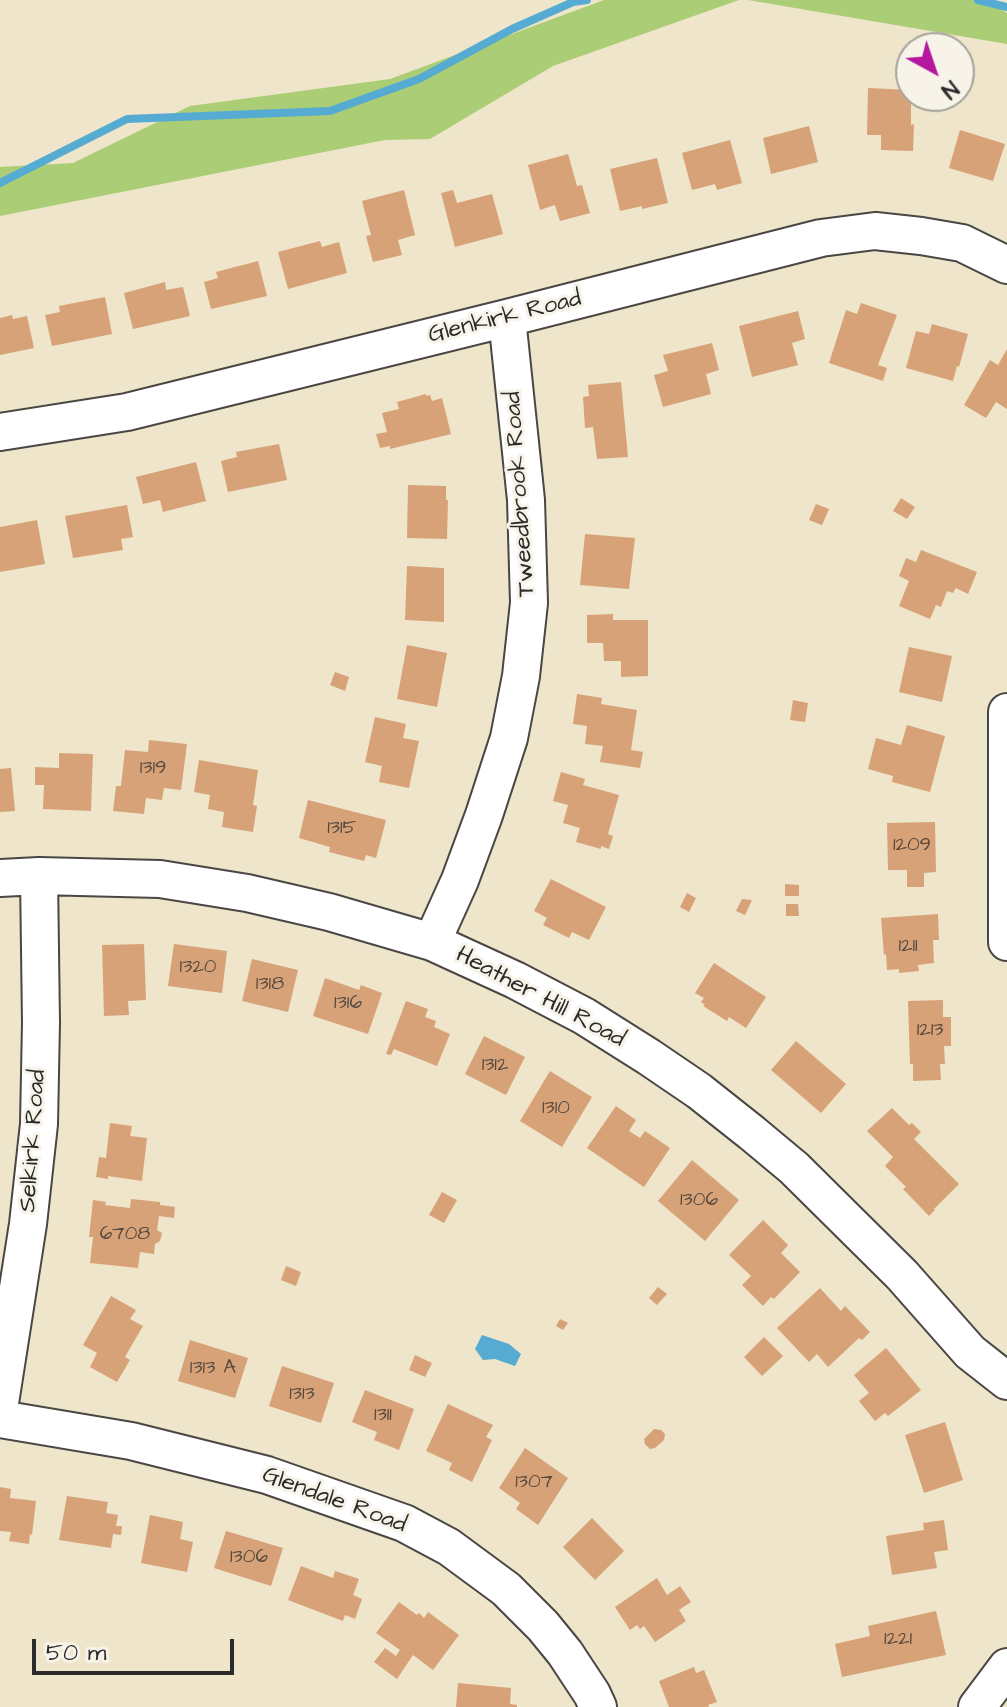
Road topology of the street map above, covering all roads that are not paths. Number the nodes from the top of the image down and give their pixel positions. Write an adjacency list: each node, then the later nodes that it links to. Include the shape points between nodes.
1 (1007, 265): 2 (street, Glenkirk Road, via 962,243 875,231 821,238)
2 (507, 318): 3 (street, Glenkirk Road, via 127,412); 7 (street, Tweedbrook Road, via 526,500 529,603 521,676 509,738 484,815)
3 (0, 432)
4 (1007, 712): 8 (street)
5 (39, 876): 6 (street, Heather Hill Road); 7 (street, Heather Hill Road, via 160,879 247,893); 10 (street, Selkirk Road, via 39,1124)
6 (0, 878)
7 (432, 942): 9 (street, Heather Hill Road, via 584,1016 699,1091 794,1168 902,1275 970,1352)
8 (1007, 942)
9 (1007, 1381)
10 (0, 1403)
11 (0, 1419): 13 (street, Glendale Road, via 131,1441 267,1475 404,1523 449,1547 506,1589 565,1653)
12 (1007, 1667): 14 (street)
13 (598, 1707)
14 (977, 1707)

